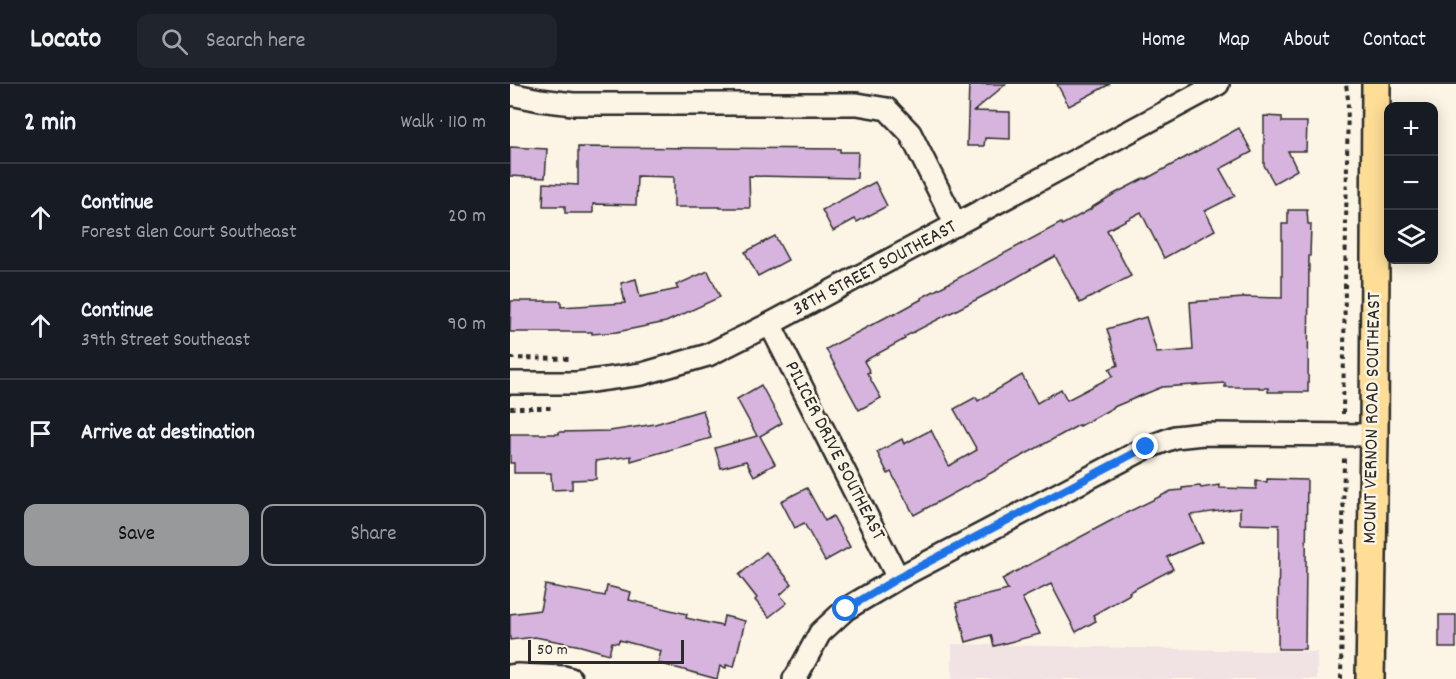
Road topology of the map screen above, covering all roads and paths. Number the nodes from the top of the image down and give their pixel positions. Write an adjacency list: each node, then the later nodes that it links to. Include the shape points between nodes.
1 (1346, 84): 12 (path)
2 (1376, 84): 13 (main road, MOUNT VERNON ROAD SOUTHEAST)
3 (1209, 86): 5 (street, 38TH STREET SOUTHEAST)
4 (510, 94): 5 (street, via 573,104 857,104 887,109 910,133)
5 (956, 225): 6 (street, 38TH STREET SOUTHEAST)
6 (770, 324): 9 (street, 38TH STREET SOUTHEAST, via 708,355 642,374 577,383); 15 (street, PILICER DRIVE SOUTHEAST)
7 (510, 358): 8 (path)
8 (572, 359)
9 (510, 383)
10 (510, 408): 11 (path)
11 (553, 408)
12 (1343, 418)
13 (1374, 435): 15 (street, via 1175,437 1146,447); 20 (main road, MOUNT VERNON ROAD SOUTHEAST)
14 (1344, 456): 19 (path)
15 (898, 578): 18 (street, via 846,609 820,633)
16 (510, 676): 17 (street)
17 (571, 679)
18 (794, 679)
19 (1341, 679)
20 (1370, 679)

